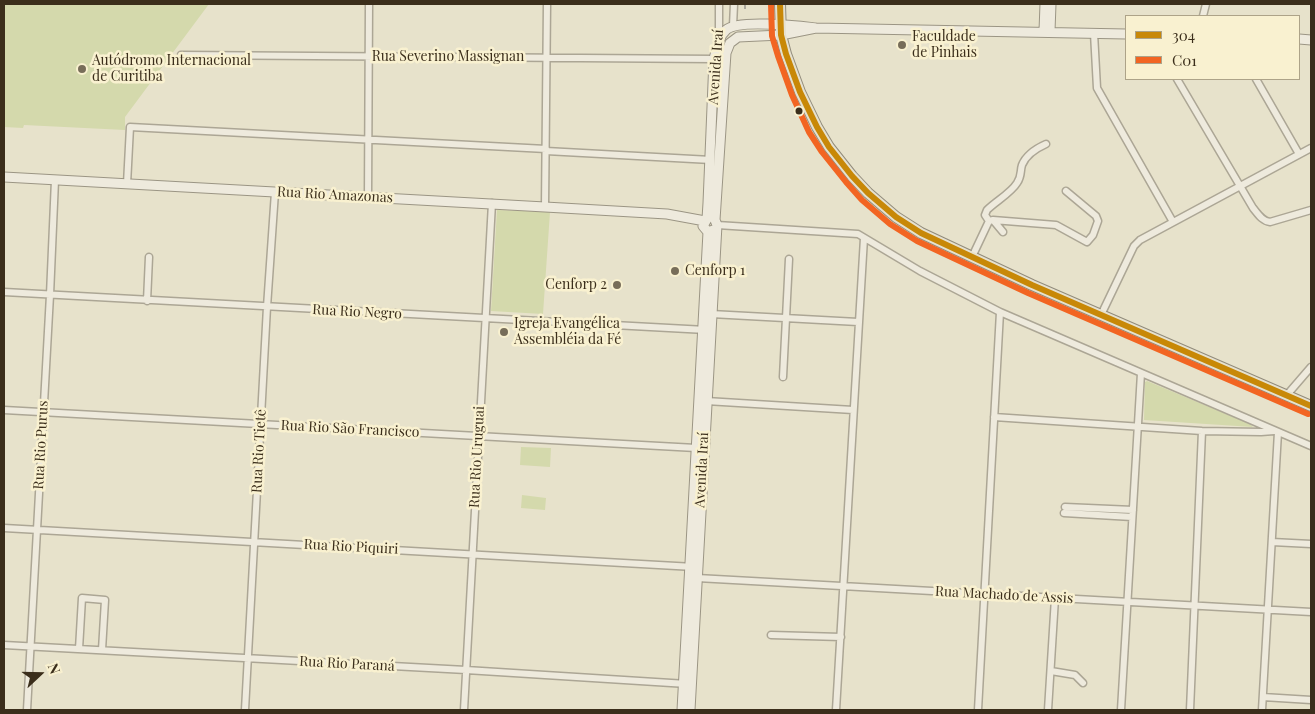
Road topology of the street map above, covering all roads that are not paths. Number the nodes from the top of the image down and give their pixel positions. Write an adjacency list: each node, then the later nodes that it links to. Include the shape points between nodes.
1 (369, 4): 15 (street)
2 (547, 4): 16 (street)
3 (719, 4): 13 (street, Avenida Iraí)
4 (734, 4): 8 (street, Avenida Iraí)
5 (780, 4): 9 (main road)
6 (1045, 4): 10 (main road)
7 (1051, 4): 10 (main road)
8 (733, 26): 9 (main road); 13 (main road)
9 (781, 30): 10 (main road); 40 (main road, Avenida Iraí, via 738,37 730,43 726,53); 44 (main road, via 792,74 806,106 852,176 896,217 921,233)
10 (1047, 31): 11 (main road)
11 (1094, 33): 12 (main road); 39 (street, via 1097,88)
12 (1125, 34)
13 (719, 38): 17 (main road, Avenida Iraí)
14 (181, 55): 15 (street, Rua Severino Massignan)
15 (370, 57): 16 (street, Rua Severino Massignan); 20 (street)
16 (547, 57): 17 (street, Rua Severino Massignan); 23 (street)
17 (714, 58): 25 (main road, Avenida Iraí)
18 (1178, 80): 29 (street)
19 (1257, 80): 24 (street)
20 (369, 139): 23 (street); 28 (street, via 130,127); 32 (street)
21 (1046, 144): 38 (street, via 1029,155 1022,165 1017,185 987,210 986,215)
22 (1311, 148): 24 (street)
23 (546, 150): 25 (street); 35 (street)
24 (1299, 154): 29 (street)
25 (711, 160): 33 (main road, Avenida Iraí)
26 (4, 177): 27 (main road, Rua Rio Amazonas)
27 (55, 180): 28 (main road, Rua Rio Amazonas); 47 (street, Rua Rio Purus)
28 (127, 184): 31 (main road, Rua Rio Amazonas)
29 (1240, 187): 36 (street, via 1266,221); 39 (street)
30 (1066, 191): 38 (street, via 1096,216 1098,221 1087,242 1056,225 1040,227)
31 (275, 192): 32 (main road, Rua Rio Amazonas); 49 (street, Rua Rio Tietê)
32 (368, 197): 34 (main road, Rua Rio Amazonas)
33 (708, 203): 37 (main road, via 695,214); 40 (main road, Avenida Iraí)
34 (492, 204): 35 (main road, Rua Rio Amazonas); 54 (street, Rua Rio Uruguai)
35 (545, 206): 37 (main road, Rua Rio Amazonas)
36 (1311, 210)
37 (667, 214): 40 (main road, Rua Rio Amazonas)
38 (991, 221): 41 (street); 44 (street)
39 (1173, 222): 52 (street, via 1134,246)
40 (710, 225): 42 (street, via 858,234); 51 (main road, Avenida Iraí); 56 (main road, Avenida Iraí)
41 (1003, 232)
42 (864, 238): 50 (street); 55 (street)
43 (149, 257): 48 (street)
44 (972, 257): 52 (main road)
45 (789, 259): 53 (street)
46 (4, 292): 47 (street, Rua Rio Negro)
47 (50, 295): 48 (street, Rua Rio Negro); 65 (street, Rua Rio Purus)
48 (147, 301): 49 (street, Rua Rio Negro)
49 (267, 307): 54 (street, Rua Rio Negro); 67 (street, Rua Rio Tietê)
50 (1000, 312): 58 (street); 66 (street)
51 (710, 314): 53 (street); 56 (main road, Avenida Iraí)
52 (1100, 315): 60 (main road)
53 (786, 318): 55 (street); 59 (street)
54 (486, 319): 56 (street, Rua Rio Negro); 71 (street, Rua Rio Uruguai)
55 (858, 322): 64 (street)
56 (706, 330): 61 (main road, Avenida Iraí); 73 (main road, Avenida Iraí)
57 (1311, 367): 60 (street)
58 (1141, 373): 68 (street); 70 (street)
59 (783, 377)
60 (1286, 396): 62 (main road)
61 (706, 401): 64 (street); 74 (main road, Avenida Iraí)
62 (1311, 406)
63 (4, 410): 65 (street, Rua Rio São Francisco)
64 (853, 410): 85 (street)
65 (43, 413): 67 (street, Rua Rio São Francisco); 78 (street, Rua Rio Purus)
66 (994, 417): 68 (street); 86 (street)
67 (261, 424): 71 (street, Rua Rio São Francisco); 79 (street, Rua Rio Tietê)
68 (1138, 427): 69 (street); 76 (street)
69 (1202, 431): 70 (street); 89 (street)
70 (1276, 432): 72 (street); 80 (street)
71 (478, 436): 73 (street, Rua Rio São Francisco); 82 (street, Rua Rio Uruguai)
72 (1311, 446)
73 (696, 448): 74 (main road, Avenida Iraí)
74 (699, 463): 83 (main road, Avenida Iraí)
75 (1065, 510): 76 (street)
76 (1133, 513): 88 (street)
77 (4, 528): 78 (street, Rua Rio Piquiri)
78 (37, 530): 79 (street, Rua Rio Piquiri); 95 (street, Rua Rio Purus)
79 (254, 542): 82 (street, Rua Rio Piquiri); 98 (street, Rua Rio Tietê)
80 (1272, 542): 81 (street); 90 (street)
81 (1311, 544)
82 (472, 554): 83 (street, Rua Rio Piquiri); 100 (street, Rua Rio Uruguai)
83 (694, 567): 84 (main road, Avenida Iraí); 99 (main road, Avenida Iraí)
84 (697, 578): 85 (street, Rua Machado de Assis); 99 (main road, Avenida Iraí)
85 (843, 586): 86 (street, Rua Machado de Assis); 93 (street)
86 (984, 594): 87 (street, Rua Machado de Assis); 112 (street)
87 (1055, 598): 88 (street, Rua Machado de Assis); 101 (street)
88 (1128, 602): 89 (street, Rua Machado de Assis); 114 (street)
89 (1194, 606): 90 (street, Rua Machado de Assis); 115 (street)
90 (1268, 610): 91 (street, Rua Machado de Assis); 104 (street)
91 (1311, 612)
92 (771, 635): 93 (street)
93 (841, 637): 111 (street)
94 (4, 645): 95 (street, Rua Rio Paraná)
95 (30, 647): 96 (street, Rua Rio Paraná); 106 (street, Rua Rio Purus)
96 (79, 649): 97 (street, Rua Rio Paraná); 97 (street, via 82,598 105,600)
97 (102, 650): 98 (street, Rua Rio Paraná)
98 (248, 658): 100 (street, Rua Rio Paraná); 107 (street, Rua Rio Tietê)
99 (688, 667): 103 (main road, Avenida Iraí)
100 (466, 670): 103 (street, Rua Rio Paraná); 108 (street, Rua Rio Uruguai)
101 (1051, 671): 102 (street, via 1075,675); 113 (street)
102 (1084, 683)
103 (687, 684): 109 (main road, Avenida Iraí); 110 (main road, Avenida Iraí)
104 (1263, 697): 105 (street); 116 (street)
105 (1311, 700)
106 (27, 710)
107 (245, 710)
108 (464, 710)
109 (682, 710)
110 (690, 710)
111 (836, 710)
112 (978, 710)
113 (1048, 710)
114 (1121, 710)
115 (1190, 710)
116 (1262, 710)

